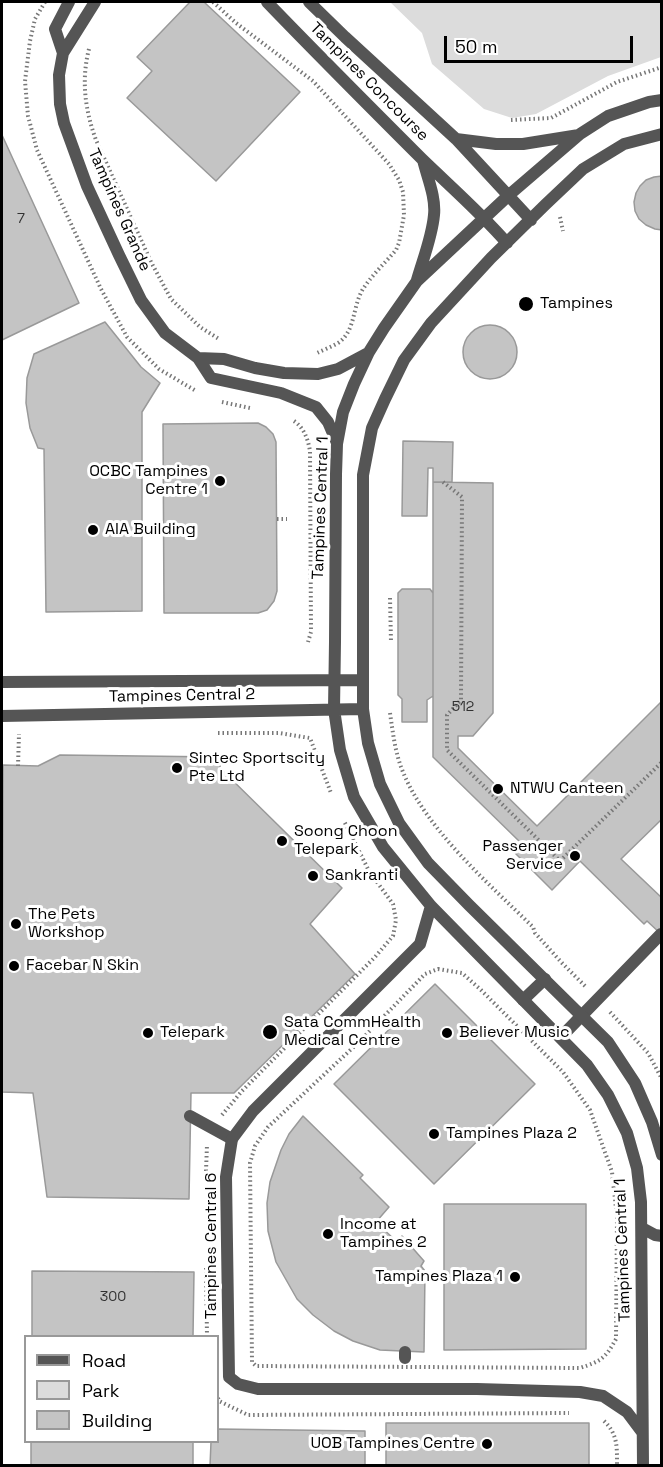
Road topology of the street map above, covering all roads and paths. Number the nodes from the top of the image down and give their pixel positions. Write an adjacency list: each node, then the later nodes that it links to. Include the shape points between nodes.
1 (69, 2): 7 (street, Tampines Grande, via 55,29)
2 (95, 2): 7 (street, Tampines Grande)
3 (213, 2): 24 (path, via 236,24 313,81 388,164 403,192 399,243 358,298 350,330 337,344)
4 (267, 2): 14 (street, Tampines Concourse)
5 (309, 2): 13 (street, Tampines Concourse)
6 (90, 46): 22 (path, via 84,91 96,140 171,299 200,327)
7 (63, 53): 25 (street, Tampines Grande, via 60,104 87,186 141,300 165,333)
8 (662, 67): 10 (path, via 617,82 551,118)
9 (662, 100): 11 (street, Tampines Central 1, via 609,116)
10 (511, 120)
11 (580, 134): 13 (street, Tampines Concourse, via 523,144); 15 (street, Tampines Central 1)
12 (662, 134): 18 (street, via 624,144 583,170)
13 (456, 139): 15 (street, Tampines Concourse)
14 (423, 159): 17 (street, Tampines Concourse); 21 (street, Tampines Concourse, via 434,214)
15 (509, 195): 17 (street, Tampines Central 1); 18 (street, Tampines Concourse)
16 (565, 212): 19 (path, via 560,218)
17 (485, 218): 20 (street, Tampines Concourse); 21 (street, Tampines Central 1)
18 (531, 219): 20 (street)
19 (563, 231)
20 (507, 243): 32 (street, via 431,322 404,360 372,428 363,475)
21 (417, 281): 23 (street, Tampines Central 1)
22 (221, 340)
23 (369, 352): 25 (street, via 338,369 318,374 284,374 224,359); 26 (street, Tampines Central 1, via 343,412)
24 (309, 354)
25 (198, 358): 26 (street, Tampines Grande, via 211,378 281,393 316,407 328,422)
26 (337, 444): 33 (street, Tampines Central 1)
27 (443, 482): 41 (path, via 462,497 461,700 447,715 447,750 560,861)
28 (277, 519): 29 (path)
29 (287, 519)
30 (390, 598): 31 (path)
31 (391, 642)
32 (363, 680): 33 (street, Tampines Central 2); 36 (street)
33 (334, 681): 34 (street, Tampines Central 2); 35 (street, Tampines Central 1)
34 (2, 682)
35 (334, 709): 36 (street, Tampines Central 2); 38 (street, Tampines Central 2); 45 (street, Tampines Central 1, via 340,750 354,797 383,847)
36 (363, 709): 48 (street, via 380,784 399,823 428,863)
37 (390, 713): 50 (path, via 395,747 419,804 453,846)
38 (2, 716)
39 (208, 733): 43 (path, via 279,733 310,738)
40 (10, 735): 42 (path, via 19,734)
41 (662, 762)
42 (18, 765)
43 (334, 799)
44 (343, 820): 47 (path, via 369,871 393,904 393,936)
45 (430, 906): 49 (street, Tampines Central 1); 55 (street, Tampines Central 6, via 420,944 253,1111)
46 (661, 934): 50 (street)
47 (375, 957)
48 (545, 979): 49 (street); 51 (street)
49 (523, 999): 52 (street, Tampines Central 1)
50 (598, 999): 51 (street); 53 (path, via 648,1053)
51 (582, 1016): 52 (street); 56 (street, via 608,1042 634,1083)
52 (561, 1037): 57 (street, Tampines Central 1, via 608,1095 627,1133 637,1168)
53 (662, 1079)
54 (190, 1116): 55 (street)
55 (232, 1139): 63 (street, Tampines Central 6, via 226,1177 229,1377 238,1384 258,1389 580,1392 603,1396 627,1412)
56 (662, 1155)
57 (642, 1228): 58 (street); 63 (street, Tampines Central 1)
58 (662, 1236)
59 (580, 1368): 59 (path, via 256,1366 252,1362 250,1163 255,1146 268,1127 425,974 438,969 462,973 563,1072 590,1110 612,1172 617,1218 616,1340 608,1354)
60 (219, 1401): 61 (path, via 248,1415)
61 (580, 1412)
62 (600, 1418): 64 (path, via 617,1440)
63 (642, 1432): 65 (street, Tampines Central 1)
64 (617, 1466)
65 (643, 1466)

